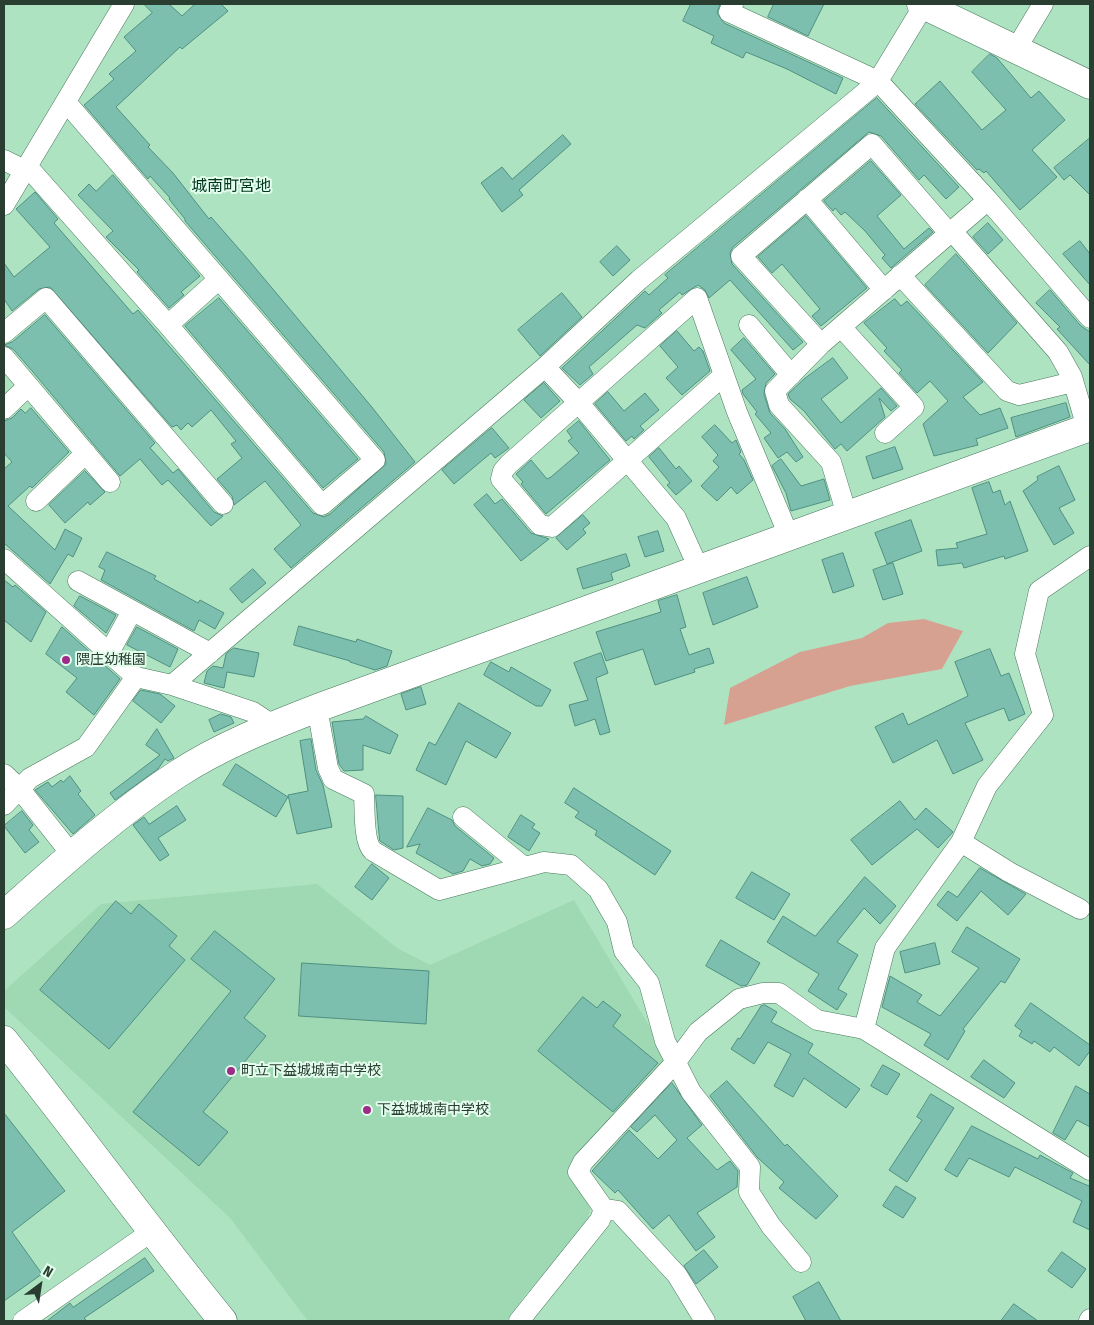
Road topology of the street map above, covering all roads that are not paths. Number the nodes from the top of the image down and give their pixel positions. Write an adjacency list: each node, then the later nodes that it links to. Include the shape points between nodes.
1 (124, 4): 8 (street)
2 (733, 4): 6 (street, via 729,12)
3 (922, 4): 5 (street); 6 (street)
4 (1043, 4): 5 (street)
5 (1016, 49): 7 (street)
6 (878, 81): 12 (street); 25 (street, via 639,280)
7 (1090, 86)
8 (66, 102): 10 (street); 16 (street)
9 (4, 160): 10 (street)
10 (25, 168): 13 (street); 19 (street)
11 (807, 199): 14 (street, via 872,144); 17 (street); 23 (street, via 741,256)
12 (988, 200): 14 (street); 18 (street)
13 (4, 205)
14 (951, 232): 15 (street); 28 (street, via 1053,345)
15 (900, 275): 17 (street); 28 (street, via 1007,391 1019,395)
16 (219, 280): 19 (street); 19 (street, via 375,460 322,505)
17 (884, 290): 21 (street)
18 (1090, 318)
19 (168, 325)
20 (749, 325): 27 (street)
21 (841, 327): 23 (street); 33 (street, via 914,407)
22 (4, 333): 38 (street, via 46,298)
23 (821, 344): 27 (street)
24 (4, 357): 29 (street)
25 (545, 367): 30 (street); 47 (street)
26 (724, 374): 30 (street, via 697,298); 35 (street); 40 (street)
27 (791, 374): 39 (street, via 775,391 779,405 831,462)
28 (1073, 382): 32 (street)
29 (27, 387): 31 (street); 34 (street)
30 (578, 402): 35 (street); 35 (street, via 509,464 501,479 540,525 552,527)
31 (4, 409)
32 (1089, 428): 39 (street)
33 (885, 434)
34 (86, 453): 36 (street); 37 (street)
35 (626, 460): 43 (street, via 676,518)
36 (110, 482)
37 (36, 501)
38 (223, 504)
39 (846, 515): 40 (street)
40 (789, 536): 43 (street)
41 (1090, 556): 56 (street, via 1039,591 1024,654 1043,715 987,786)
42 (4, 559): 46 (street)
43 (699, 569): 50 (street)
44 (78, 581): 45 (street)
45 (132, 611): 46 (street); 47 (street)
46 (109, 653): 48 (street)
47 (210, 653): 49 (street)
48 (136, 677): 49 (street); 53 (street, via 86,747 30,778)
49 (172, 686): 51 (street, via 253,712)
50 (317, 708): 51 (street); 58 (street, via 333,779 364,794 369,848 439,890)
51 (274, 726): 57 (street, via 225,747 177,775)
52 (4, 774): 53 (street)
53 (19, 788): 54 (street); 57 (street)
54 (4, 805)
55 (463, 816): 58 (street)
56 (961, 842): 59 (street, via 1009,872); 61 (street, via 885,948)
57 (72, 855): 60 (street)
58 (524, 867): 63 (street, via 544,862 571,865 598,889 616,922 624,951 649,983 665,1042)
59 (1080, 908)
60 (4, 914)
61 (864, 1028): 63 (street, via 817,1020 779,993 763,993 739,1000 698,1032); 64 (street)
62 (4, 1040): 66 (street)
63 (676, 1062): 65 (street, via 583,1162 578,1172); 67 (street, via 691,1092 750,1167 749,1192 771,1226)
64 (1090, 1170)
65 (604, 1209): 70 (street, via 600,1220); 71 (street, via 618,1210 678,1275)
66 (151, 1232): 68 (street); 69 (street)
67 (801, 1262)
68 (23, 1321)
69 (223, 1321)
70 (519, 1321)
71 (705, 1321)

